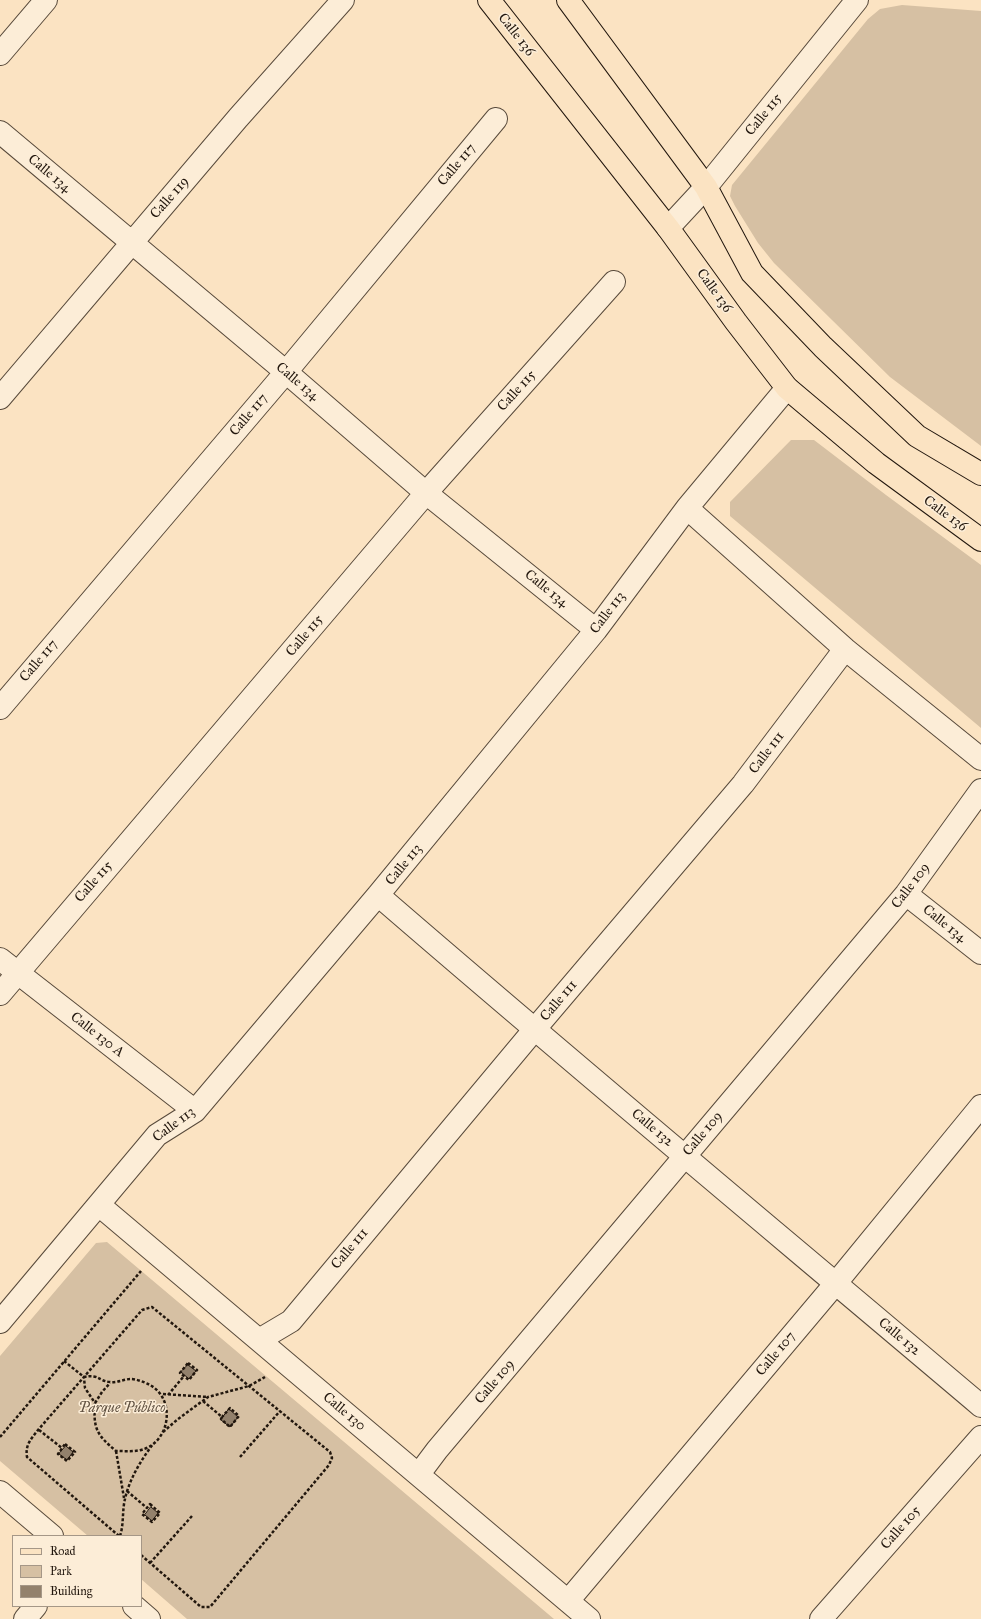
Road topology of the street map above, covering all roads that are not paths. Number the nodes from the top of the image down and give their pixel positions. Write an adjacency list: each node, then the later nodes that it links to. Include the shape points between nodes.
1 (46, 0): 6 (street)
2 (343, 0): 11 (street, Calle 119)
3 (488, 0): 10 (main road, Calle 136)
4 (568, 0): 9 (main road)
5 (857, 0): 9 (street, Calle 115)
6 (0, 54)
7 (496, 119): 13 (street, Calle 117)
8 (0, 132): 11 (street, Calle 134)
9 (706, 187): 10 (street, Calle 115); 16 (main road, via 752,273 817,342 917,436)
10 (668, 228): 14 (main road, Calle 136)
11 (131, 243): 13 (street, Calle 134); 15 (street, Calle 119)
12 (614, 282): 17 (street, Calle 115)
13 (286, 372): 17 (street, Calle 134); 22 (street, Calle 117)
14 (787, 388): 18 (street, Calle 113); 19 (main road, Calle 136, via 876,463)
15 (0, 398)
16 (981, 474)
17 (426, 493): 20 (street, Calle 134); 29 (street, Calle 115)
18 (686, 508): 20 (street, Calle 113); 21 (street)
19 (981, 540)
20 (596, 630): 26 (street, Calle 113)
21 (845, 649): 23 (street); 31 (street, Calle 111, via 743,784)
22 (0, 708)
23 (981, 759)
24 (981, 790): 25 (street, Calle 109)
25 (906, 894): 27 (street, Calle 134); 34 (street, Calle 109)
26 (378, 895): 31 (street, Calle 132); 33 (street, Calle 113)
27 (981, 953)
28 (0, 959): 29 (street, Calle 130 A)
29 (16, 973): 30 (street, Calle 115); 33 (street, Calle 130 A)
30 (0, 994)
31 (534, 1030): 34 (street, Calle 132); 38 (street, Calle 111, via 291,1321)
32 (981, 1106): 36 (street, Calle 107)
33 (195, 1111): 35 (street, Calle 113, via 157,1135)
34 (685, 1155): 36 (street, Calle 132); 41 (street, Calle 109)
35 (99, 1206): 37 (street, Calle 113); 38 (street, Calle 130)
36 (836, 1283): 39 (street, Calle 132); 44 (street, Calle 107)
37 (0, 1322)
38 (260, 1340): 41 (street, Calle 130)
39 (981, 1406)
40 (981, 1437): 50 (street, Calle 105)
41 (419, 1474): 44 (street, Calle 130)
42 (0, 1492): 43 (street)
43 (51, 1535)
44 (568, 1601): 49 (street, Calle 130)
45 (35, 1607): 47 (street)
46 (135, 1607): 48 (street)
47 (25, 1619)
48 (149, 1619)
49 (590, 1619)
50 (821, 1619)

